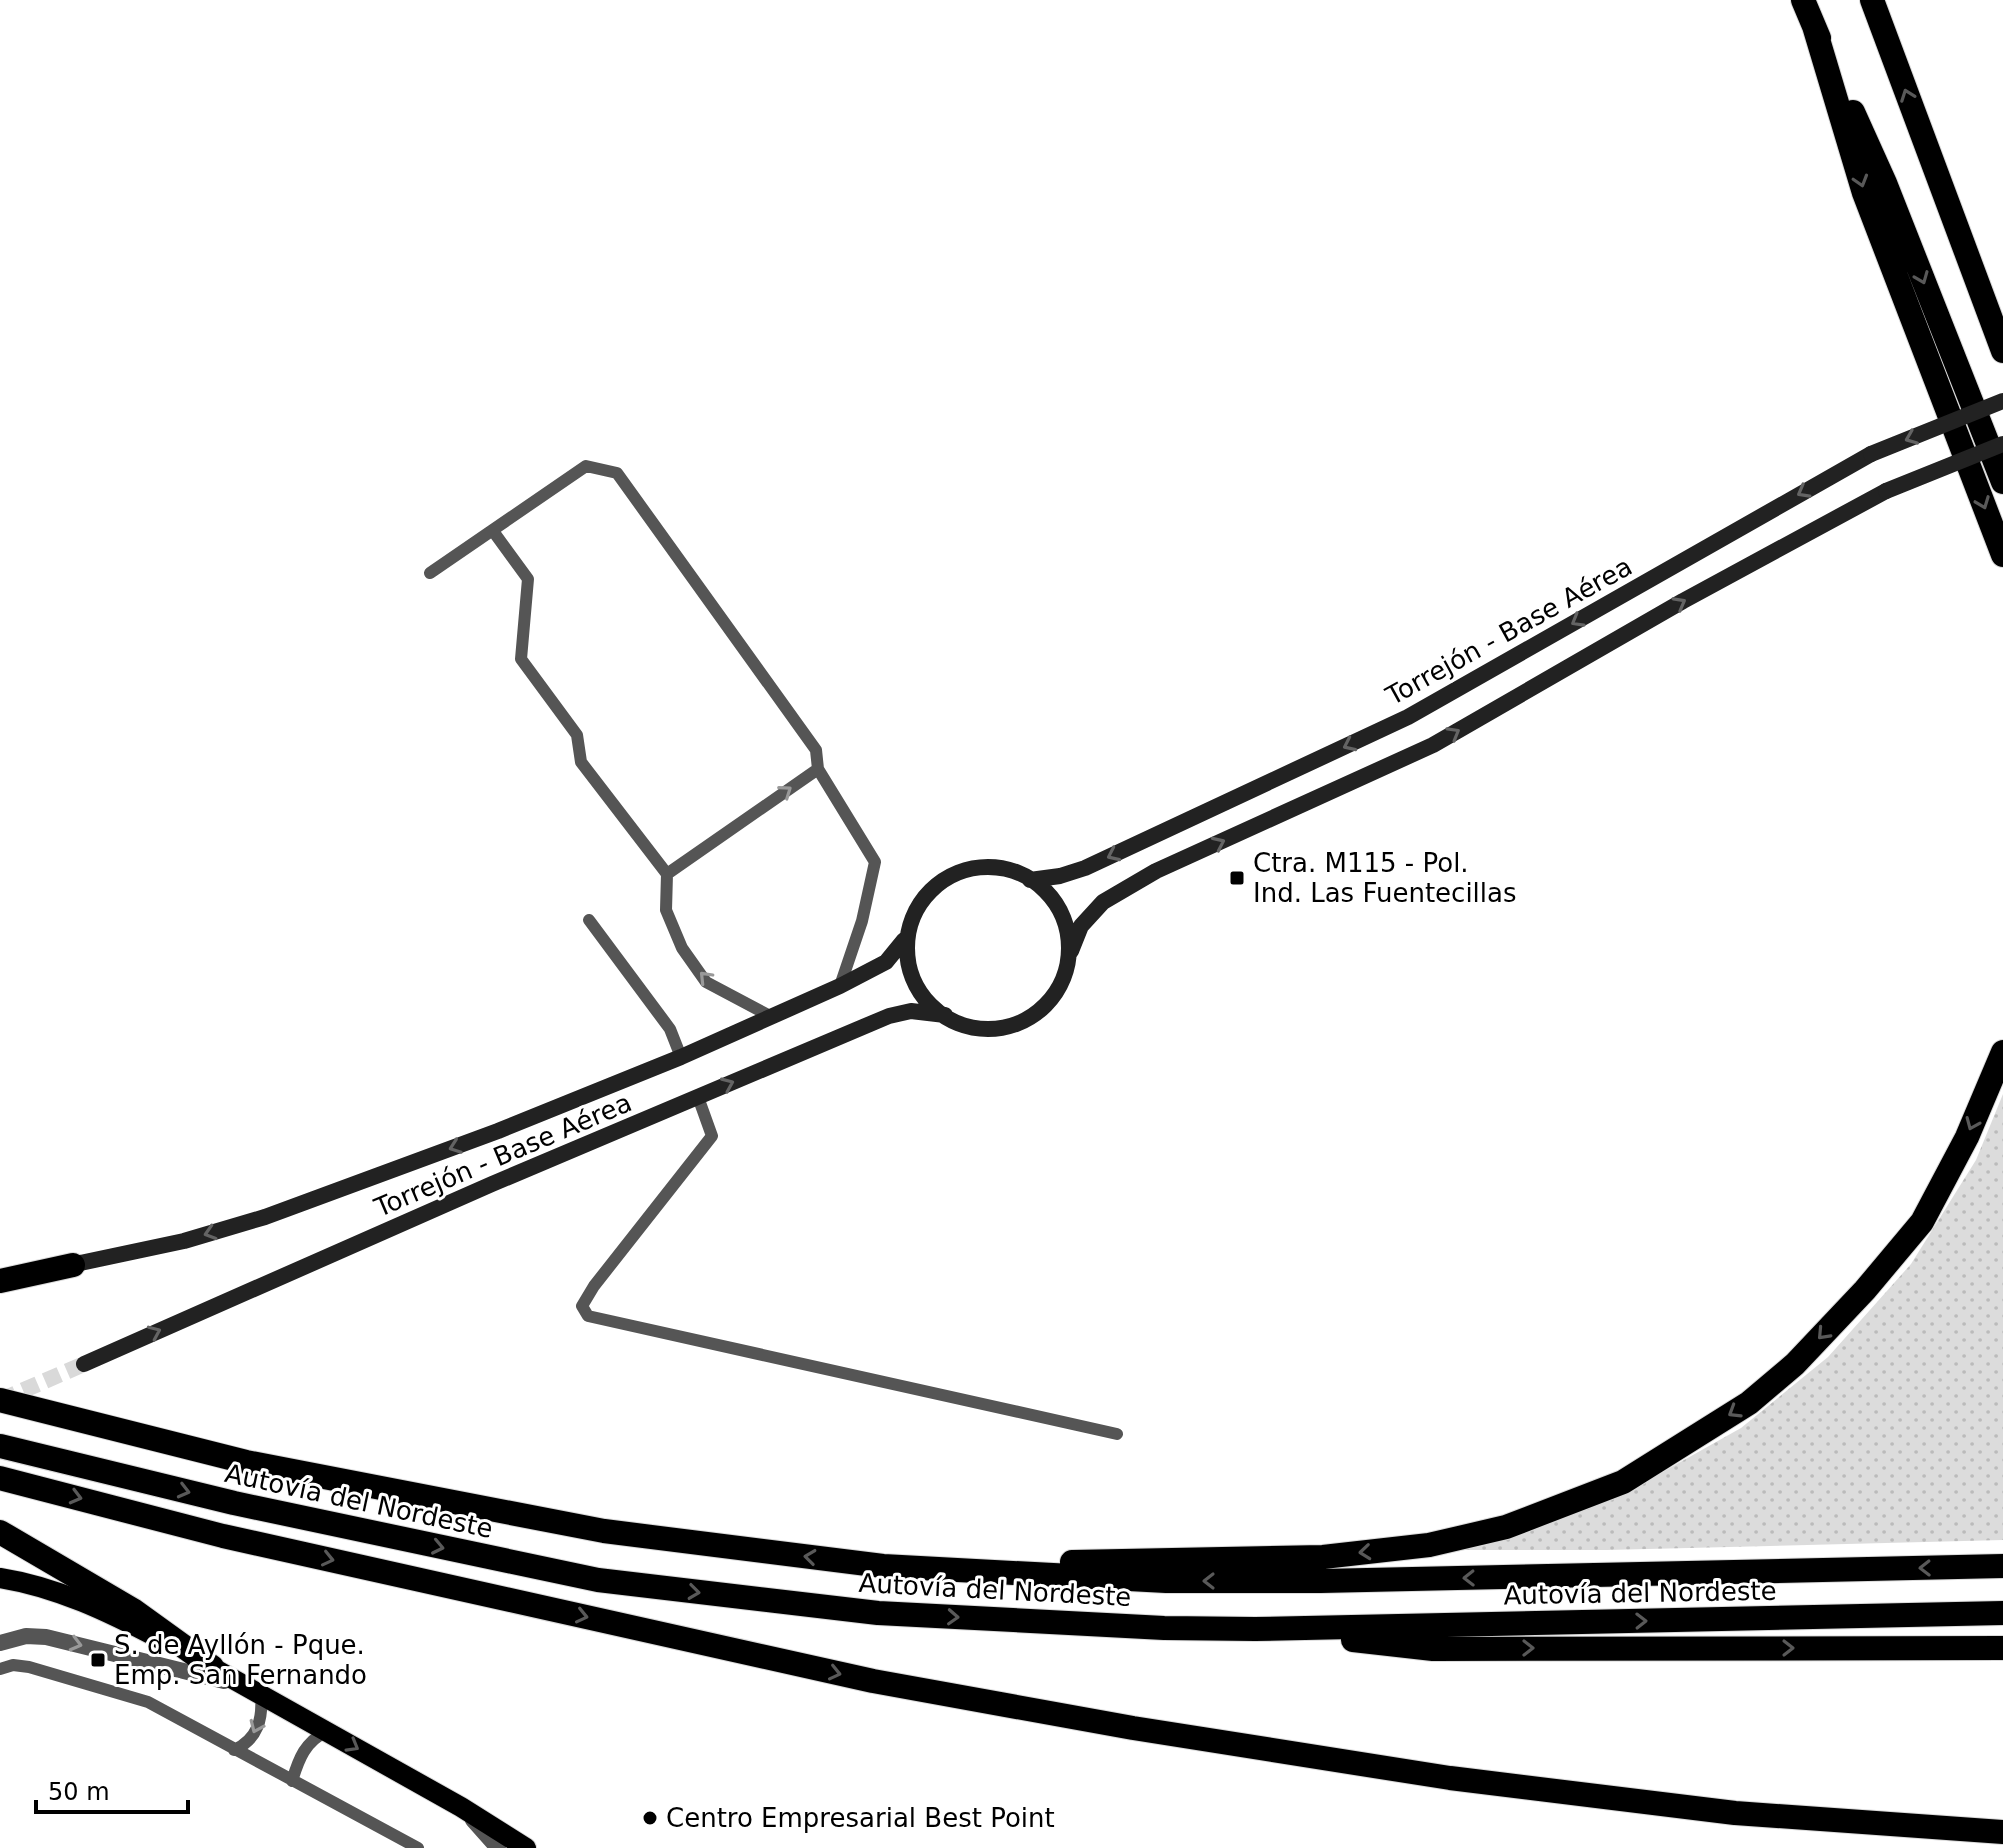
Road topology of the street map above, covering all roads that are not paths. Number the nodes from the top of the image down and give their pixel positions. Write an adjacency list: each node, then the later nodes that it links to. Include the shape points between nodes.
1 (1803, 0): 3 (highway)
2 (1872, 0): 4 (highway, one-way to 2)
3 (1814, 26): 7 (highway, one-way to 7, via 1885,183); 9 (highway, one-way to 9, via 1864,193)
4 (2003, 351)
5 (2003, 401): 13 (main road, Torrejón - Base Aérea, one-way to 13, bridge, via 1871,454 1408,717 1085,868)
6 (2003, 444): 16 (main road, one-way to 6, bridge, via 1081,926 1103,902 1156,871 1433,745 1886,491)
7 (2003, 482)
8 (493, 531): 10 (lane); 11 (lane, via 586,466 617,473 816,750); 12 (lane, via 528,579 521,659 577,735 581,762)
9 (2003, 555)
10 (430, 573)
11 (818, 769): 12 (lane, one-way to 11); 17 (lane, via 875,862)
12 (667, 874): 19 (lane, one-way to 12, via 706,982 682,948 666,910)
13 (1030, 880): 15 (main road, via 982,867 937,883 915,908); 16 (main road, via 1061,909)
14 (589, 920): 21 (lane, via 670,1029)
15 (904, 940): 17 (main road, Torrejón - Base Aérea, via 886,962); 18 (main road, via 911,976 923,996)
16 (1071, 951): 18 (main road, via 1062,989 1032,1019 991,1029)
17 (840, 986): 19 (main road, Torrejón - Base Aérea)
18 (945, 1015): 22 (main road, Torrejón - Base Aérea, one-way to 18, via 889,1016 911,1011)
19 (772, 1017): 21 (main road, Torrejón - Base Aérea)
20 (2003, 1052): 32 (highway, one-way to 32, via 1967,1137 1922,1222 1865,1290 1795,1364 1749,1403 1623,1482 1506,1527 1429,1545 1323,1557)
21 (681, 1057): 23 (main road, Torrejón - Base Aérea, one-way to 23, via 265,1217)
22 (698, 1097): 26 (main road, Torrejón - Base Aérea, one-way to 22); 28 (lane, via 712,1136 594,1286 582,1306 588,1316)
23 (73, 1265): 24 (main road, Torrejón - Base Aérea); 25 (highway)
24 (0, 1268)
25 (0, 1281)
26 (84, 1364)
27 (0, 1400): 32 (highway, Autovía del Nordeste, one-way to 27, via 604,1531 246,1462)
28 (1117, 1434)
29 (0, 1446): 36 (highway, Autovía del Nordeste, one-way to 36, via 234,1503 598,1580 878,1613)
30 (0, 1478): 46 (highway, one-way to 46, via 223,1536 826,1671 1118,1725 1466,1780 1735,1813)
31 (0, 1532): 39 (highway, via 133,1610)
32 (883, 1566): 33 (highway, Autovía del Nordeste, one-way to 32, via 1337,1581 1166,1581)
33 (2003, 1566)
34 (0, 1578): 39 (main road, via 59,1592)
35 (2003, 1613): 36 (highway, Autovía del Nordeste, one-way to 35)
36 (1255, 1629): 38 (highway, one-way to 38, via 1433,1649)
37 (0, 1643): 41 (street, one-way to 41, via 46,1637)
38 (2003, 1648)
39 (212, 1667): 41 (main road)
40 (0, 1669): 43 (lane, via 29,1667 148,1702)
41 (253, 1690): 42 (main road); 43 (lane, one-way to 43, via 262,1711 254,1736)
42 (327, 1731): 44 (lane, via 305,1748); 45 (main road, one-way to 45)
43 (234, 1750): 44 (lane)
44 (292, 1781): 47 (lane)
45 (461, 1807): 48 (street); 49 (main road)
46 (2003, 1832)
47 (418, 1848)
48 (498, 1848)
49 (526, 1848)

